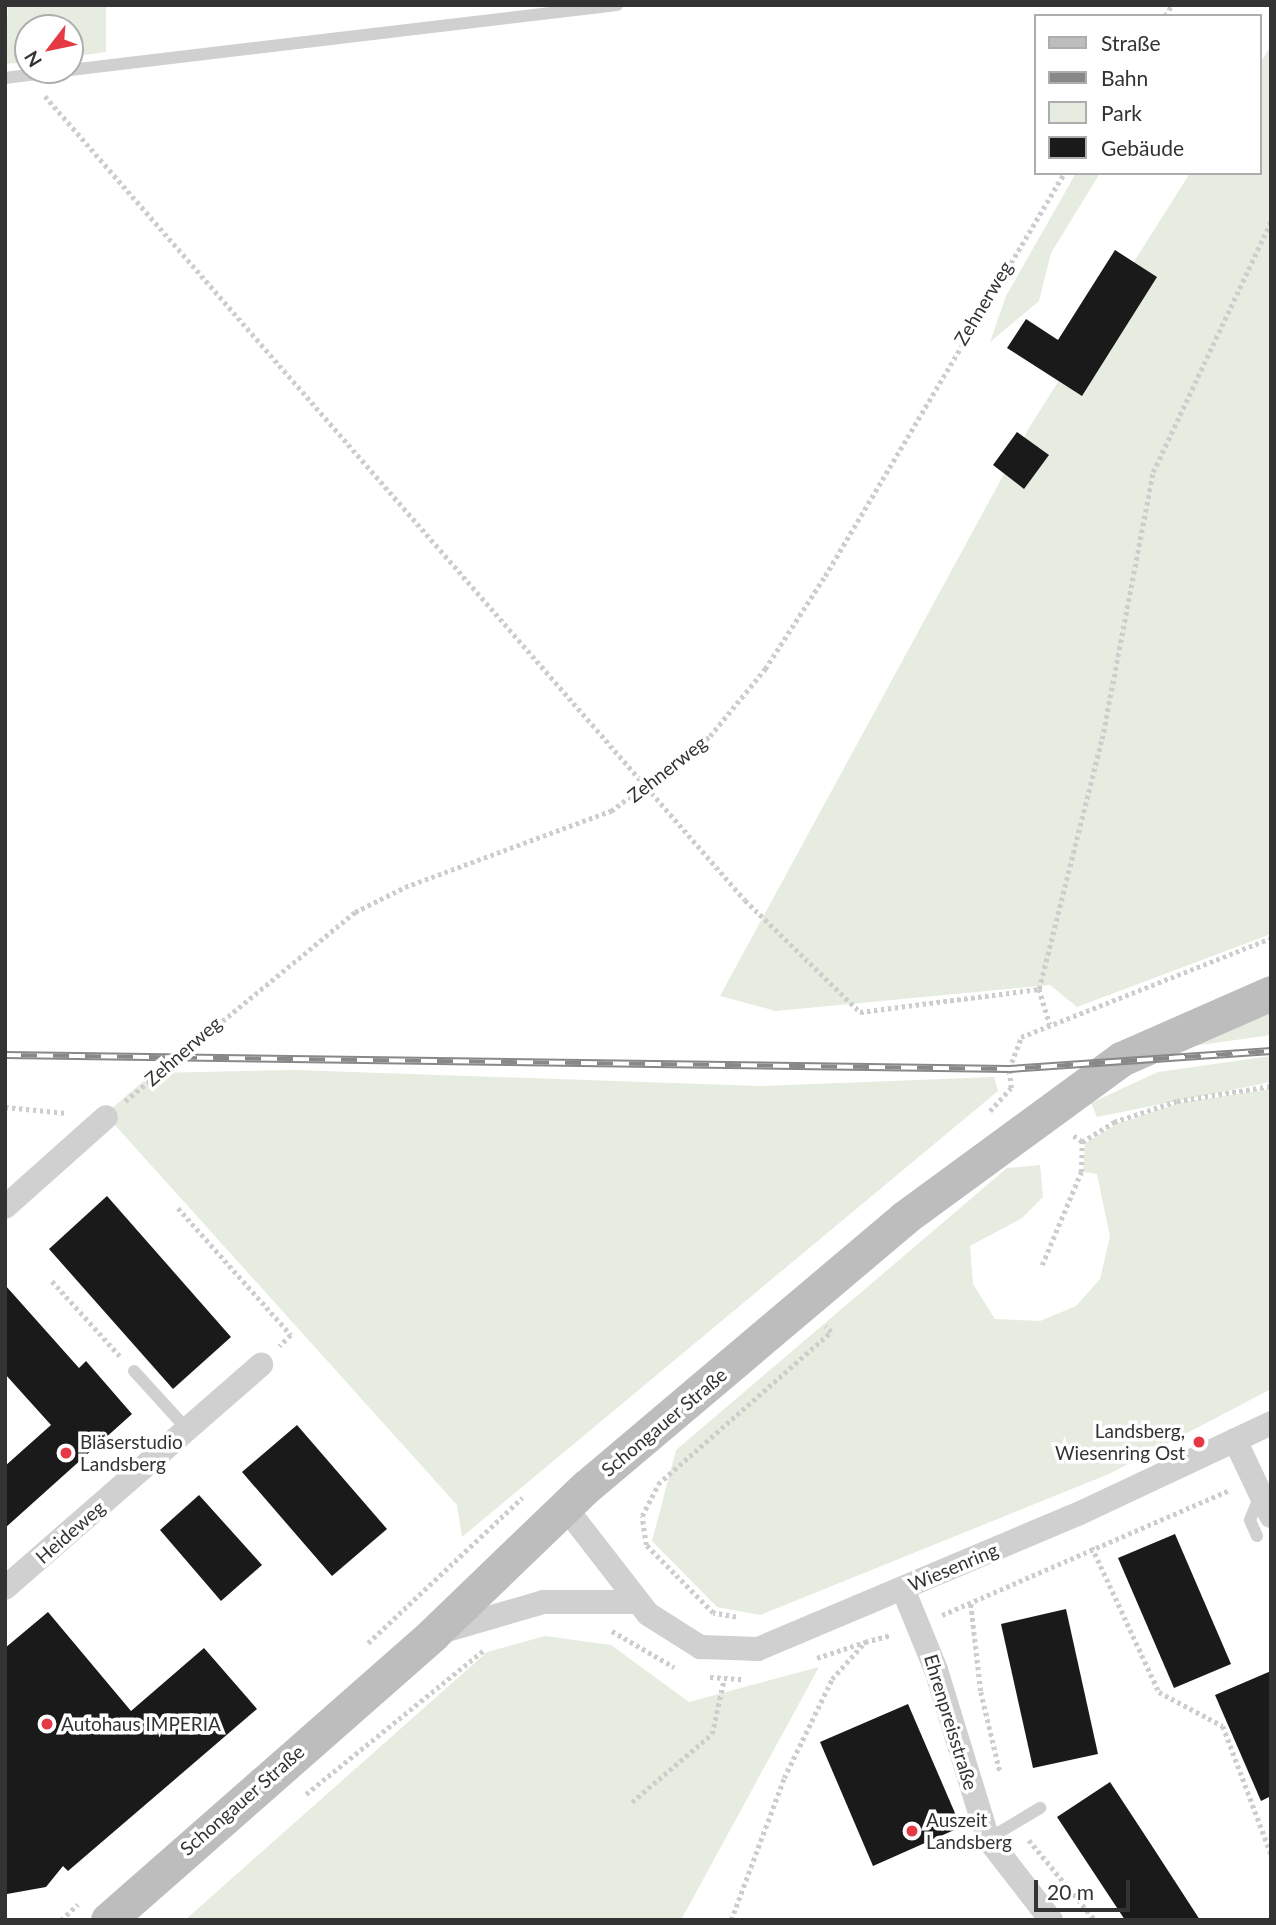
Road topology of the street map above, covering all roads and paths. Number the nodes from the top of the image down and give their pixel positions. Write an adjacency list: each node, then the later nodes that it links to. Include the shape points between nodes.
1 (617, 5): 2 (lane)
2 (84, 68)
3 (30, 84): 6 (path, via 65,112)
4 (1063, 175): 6 (path, Zehnerweg, via 765,670 710,736)
5 (1271, 221): 8 (path, via 1153,472 1102,739)
6 (648, 788): 8 (path, via 745,900 860,1012); 15 (path, Zehnerweg, via 563,832 405,887 355,912)
7 (1271, 938): 10 (path)
8 (1038, 989): 10 (path)
9 (1271, 993): 14 (main road, Schongauer Straße, via 1121,1059)
10 (1050, 1024): 11 (path, via 1021,1037)
11 (1009, 1069)
12 (1271, 1086): 16 (path, via 1177,1101 1114,1122)
13 (5, 1107): 15 (path)
14 (1043, 1113): 16 (path); 21 (main road, Schongauer Straße)
15 (106, 1117): 17 (street)
16 (1082, 1142): 19 (path, via 1081,1172)
17 (5, 1207)
18 (178, 1208): 22 (path, via 291,1335)
19 (1042, 1265)
20 (52, 1281): 23 (path)
21 (806, 1301): 27 (main road, Schongauer Straße); 34 (path, via 831,1332 658,1484 642,1516 646,1545 713,1613)
22 (261, 1365): 25 (street, Heideweg)
23 (134, 1371): 25 (lane)
24 (1271, 1423): 26 (street, Wiesenring)
25 (187, 1429): 30 (street, Heideweg)
26 (1235, 1440): 28 (street); 31 (street, Wiesenring)
27 (565, 1507): 32 (street, Wiesenring); 36 (main road, Schongauer Straße)
28 (1261, 1507): 29 (path)
29 (1092, 1548): 33 (path); 44 (path, via 1159,1692 1223,1726)
30 (5, 1588)
31 (903, 1589): 35 (street, Ehrenpreisstraße); 38 (street, Wiesenring, via 758,1649)
32 (636, 1602): 36 (street, via 544,1602); 38 (street, Wiesenring, via 700,1647)
33 (971, 1604): 35 (path); 42 (path, via 981,1692)
34 (750, 1620)
35 (919, 1624): 43 (street, Ehrenpreisstraße); 46 (path, via 865,1642 832,1679 784,1778)
36 (433, 1634): 45 (main road, Schongauer Straße)
37 (492, 1644): 39 (path)
38 (730, 1651): 40 (path, via 712,1734)
39 (299, 1800)
40 (632, 1802)
41 (1040, 1808): 42 (lane)
42 (1015, 1824): 43 (lane); 48 (path)
43 (988, 1839): 47 (street, Ehrenpreisstraße)
44 (1271, 1854)
45 (108, 1920)
46 (731, 1920)
47 (1051, 1920)
48 (1095, 1920)

